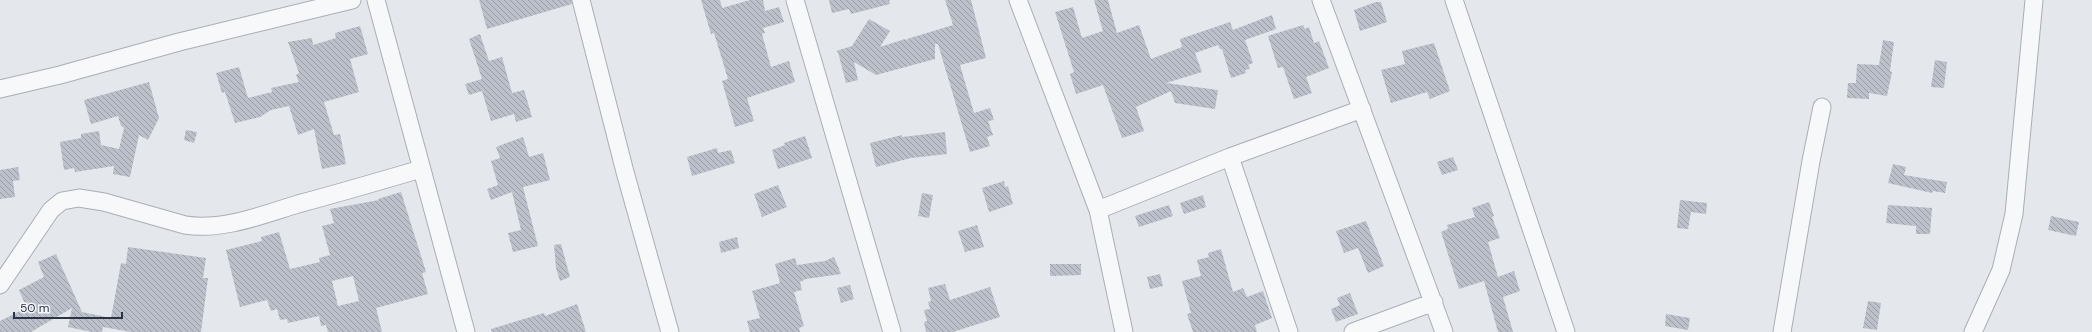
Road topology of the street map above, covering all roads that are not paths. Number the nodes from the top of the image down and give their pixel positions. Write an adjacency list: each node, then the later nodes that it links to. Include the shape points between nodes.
1 (352, 0): 9 (street)
2 (376, 0): 13 (street)
3 (581, 0): 18 (street, via 625,172)
4 (795, 0): 19 (street)
5 (1018, 0): 14 (street)
6 (1321, 0): 11 (street)
7 (1454, 0): 24 (street)
8 (2034, 0): 26 (street, via 2014,214 2001,270)
9 (0, 89)
10 (1822, 107): 25 (street)
11 (1362, 109): 12 (street); 16 (street)
12 (1230, 157): 14 (street); 21 (street)
13 (421, 169): 15 (street, via 250,218 213,226 185,225 98,201 79,198 62,201 51,210); 17 (street)
14 (1098, 210): 20 (street)
15 (0, 285)
16 (1434, 302): 22 (street); 23 (street)
17 (466, 332)
18 (670, 332)
19 (892, 332)
20 (1124, 332)
21 (1289, 332)
22 (1353, 332)
23 (1444, 332)
24 (1566, 332)
25 (1782, 332)
26 (1974, 332)

